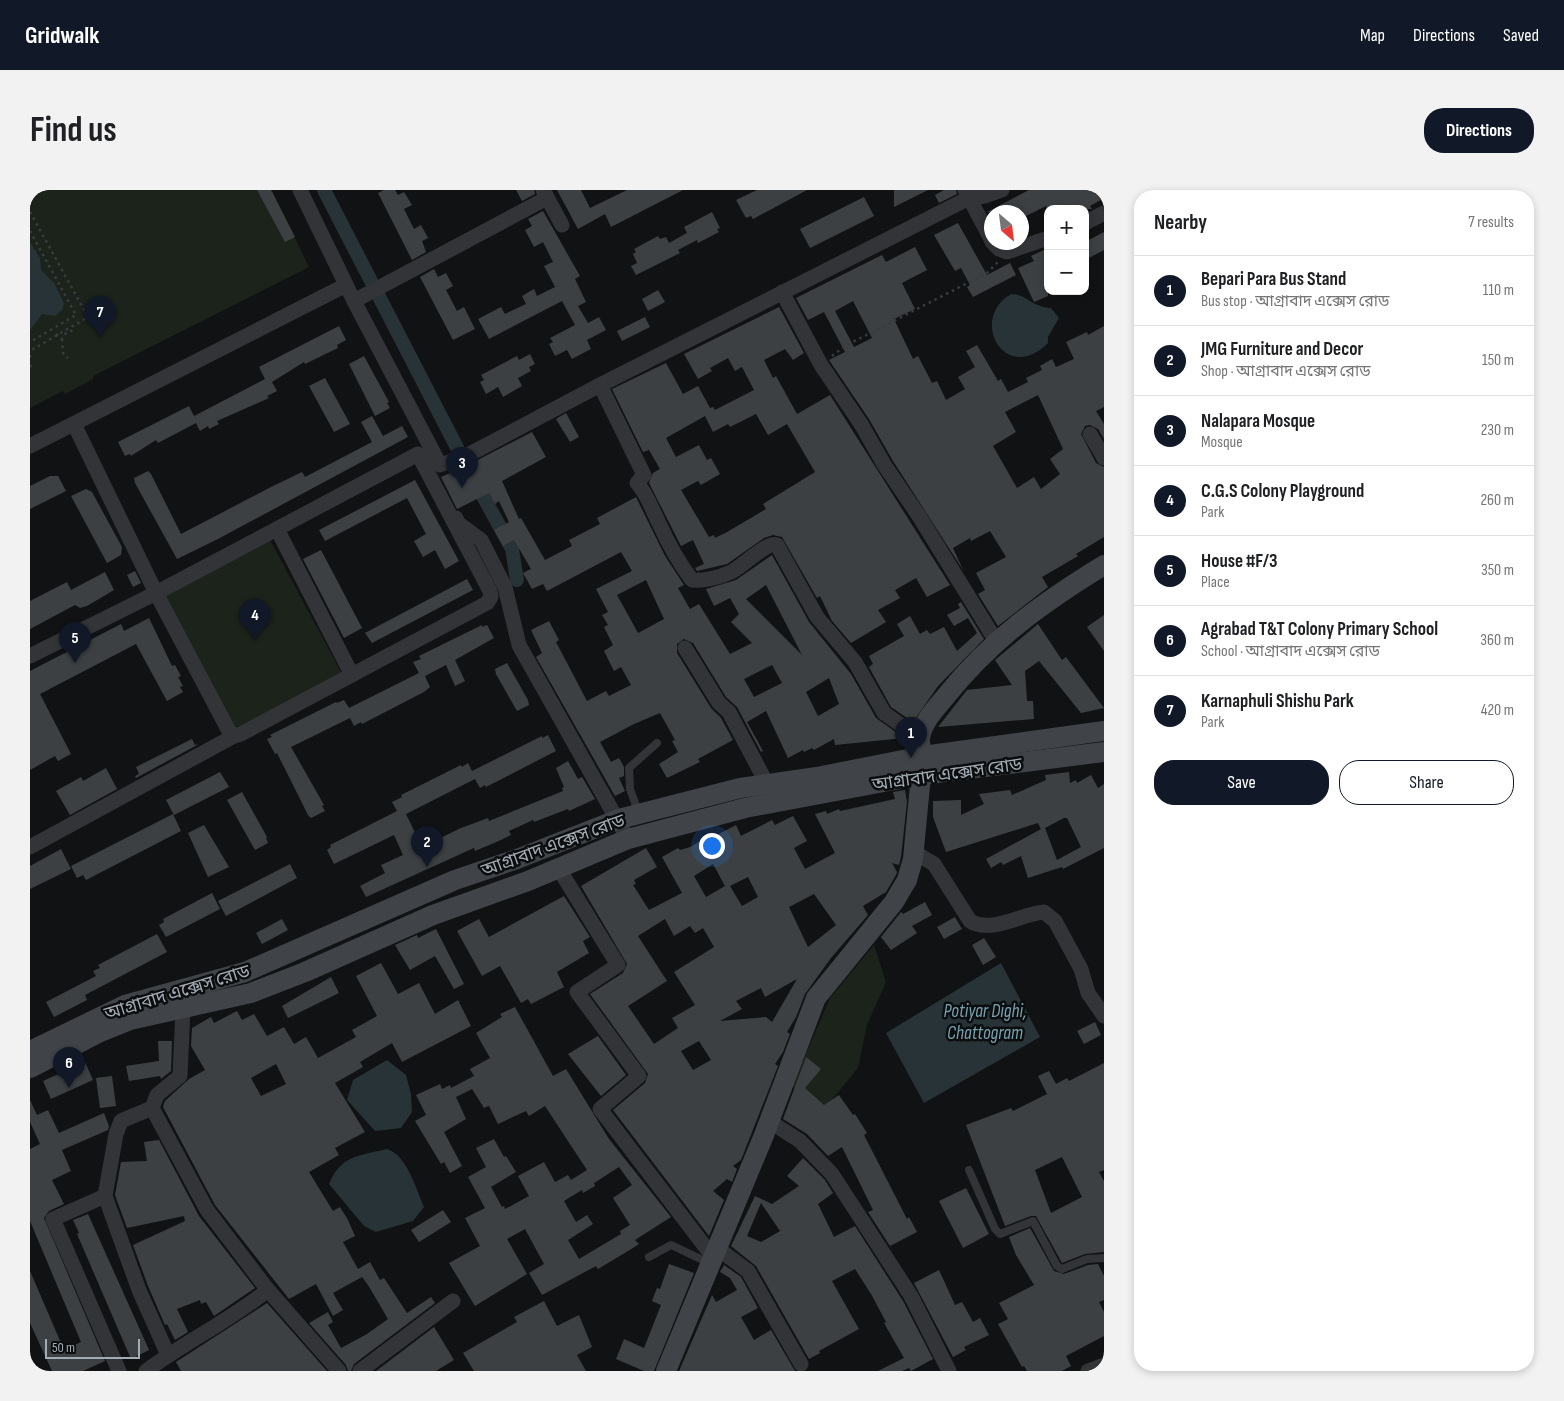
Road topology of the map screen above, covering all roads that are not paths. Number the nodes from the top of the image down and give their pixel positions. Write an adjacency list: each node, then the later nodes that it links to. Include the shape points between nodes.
1 (300, 190): 11 (street)
2 (1002, 190): 4 (street, via 985,196)
3 (545, 194): 7 (street); 13 (street)
4 (967, 194): 8 (street); 12 (street)
5 (1104, 213): 6 (street)
6 (1089, 221)
7 (562, 225)
8 (984, 227)
9 (1044, 239): 10 (street)
10 (1029, 245)
11 (346, 285): 13 (street); 15 (street)
12 (782, 292): 14 (street); 23 (street, via 821,365)
13 (355, 301): 19 (street)
14 (600, 385): 19 (street); 31 (street, via 644,475 637,483 649,499 657,520 692,580 732,572 769,544 777,545 817,616 855,662 884,713)
15 (74, 424): 17 (street); 22 (street)
16 (1090, 434): 18 (street)
17 (30, 446)
18 (1104, 458)
19 (443, 465): 34 (street, via 435,476 458,523 482,540 505,587 519,645 595,783)
20 (277, 530): 22 (street); 26 (street); 26 (street, via 418,454 490,591 491,598 487,603)
21 (1104, 565): 23 (main road, via 1040,606)
22 (156, 593): 25 (street); 28 (street)
23 (996, 641): 31 (main road, via 969,667 934,710)
24 (685, 648): 32 (street, via 719,703 729,712)
25 (30, 656)
26 (352, 674): 28 (street)
27 (1104, 731): 31 (main road, আগ্রাবাদ এক্সেস রোড)
28 (234, 736): 36 (street)
29 (657, 743): 33 (lane, via 629,768 630,789)
30 (1104, 752): 31 (main road, আগ্রাবাদ এক্সেস রোড)
31 (921, 757): 32 (main road, আগ্রাবাদ এক্সেস রোড); 35 (main road, আগ্রাবাদ এক্সেস রোড); 37 (main road)
32 (766, 784): 33 (main road, আগ্রাবাদ এক্সেস রোড)
33 (639, 814): 34 (main road, আগ্রাবাদ এক্সেস রোড)
34 (619, 819): 35 (street); 39 (main road, আগ্রাবাদ এক্সেস রোড, via 455,880)
35 (628, 839): 38 (main road, আগ্রাবাদ এক্সেস রোড)
36 (30, 847)
37 (914, 852): 40 (street, via 934,864 970,921 978,926 1044,912 1055,921 1081,969 1088,993); 44 (main road, via 907,880 894,902 816,998)
38 (559, 868): 39 (main road, আগ্রাবাদ এক্সেস রোড, via 433,915 251,993); 48 (street, via 618,965 578,992 640,1076 600,1109)
39 (173, 1004): 41 (main road, আগ্রাবাদ এক্সেস রোড, via 125,1005); 42 (main road, আগ্রাবাদ এক্সেস রোড, via 98,1033); 43 (street, via 180,1076 157,1095)
40 (1104, 1016)
41 (30, 1051)
42 (30, 1068)
43 (152, 1108): 46 (street, via 121,1121); 50 (street, via 207,1210)
44 (770, 1121): 48 (main road); 60 (street, via 800,1141 832,1174 911,1296)
45 (969, 1170): 49 (lane, via 1000,1234 1033,1221 1057,1266 1062,1269 1087,1259)
46 (105, 1196): 52 (street, via 139,1290); 55 (street, via 53,1219)
47 (649, 1257): 48 (lane, via 671,1245)
48 (714, 1257): 53 (street, via 748,1271); 59 (main road)
49 (1104, 1258)
50 (268, 1290): 52 (street, via 243,1310); 57 (street)
51 (453, 1301): 58 (street)
52 (168, 1354): 56 (street)
53 (800, 1364)
54 (1104, 1365): 61 (street)
55 (119, 1371)
56 (146, 1371)
57 (339, 1371)
58 (360, 1371)
59 (666, 1371)
60 (949, 1371)
61 (1088, 1371)

